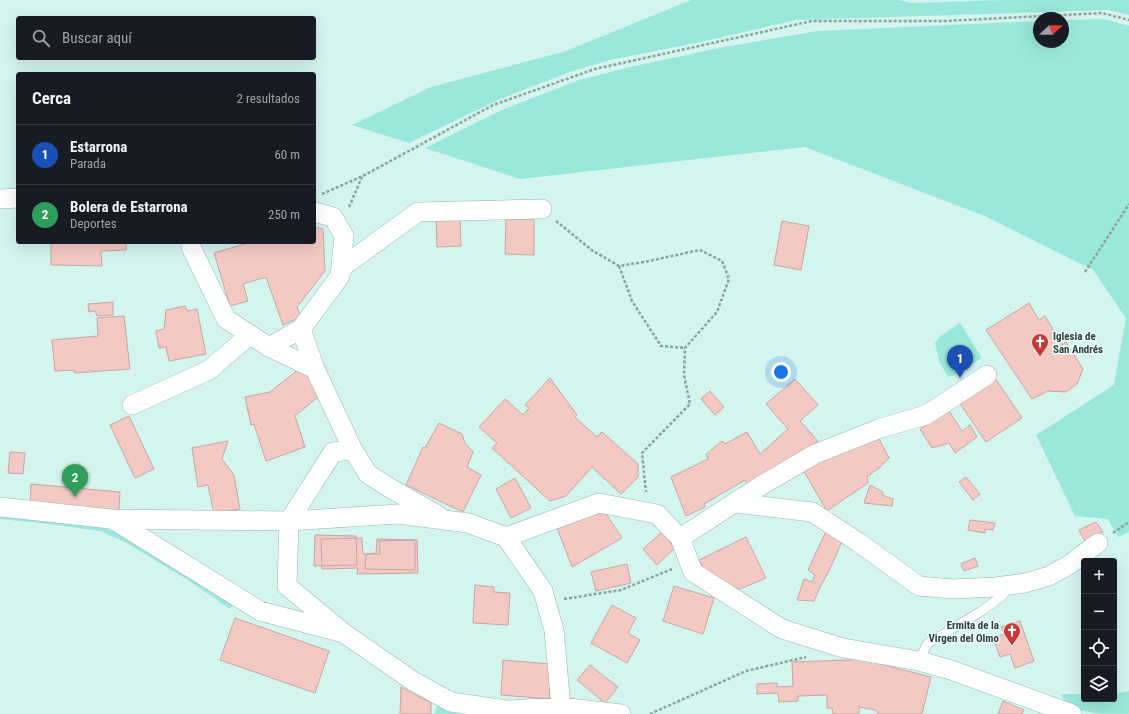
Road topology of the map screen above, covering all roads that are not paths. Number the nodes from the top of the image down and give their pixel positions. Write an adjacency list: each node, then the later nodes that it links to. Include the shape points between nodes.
1 (16, 198): 2 (street)
2 (0, 199)
3 (316, 203): 6 (street, via 333,217 344,236)
4 (542, 209): 6 (street, via 418,212)
5 (191, 244): 8 (street, via 226,319)
6 (341, 268): 7 (street, via 340,276)
7 (301, 329): 9 (street); 10 (street)
8 (250, 335): 9 (street); 12 (street, via 209,370)
9 (269, 347): 10 (street)
10 (315, 369): 13 (street)
11 (987, 375): 14 (street, via 926,414 881,428 815,454)
12 (132, 406)
13 (353, 450): 17 (street, via 368,474); 18 (street, via 333,452)
14 (736, 503): 20 (street); 22 (street, via 812,512 919,586 952,589)
15 (0, 507): 16 (street)
16 (111, 519): 18 (street); 23 (street, via 260,611)
17 (447, 520): 18 (street, via 398,514); 19 (street, via 468,523)
18 (289, 521): 23 (street, via 287,586)
19 (506, 537): 20 (street, via 599,503 657,514); 25 (street, via 543,591 554,630)
20 (680, 538): 24 (street, via 694,572 782,629 842,648)
21 (1098, 543): 22 (street, via 1069,565 1049,576)
22 (1013, 585): 24 (lane, via 980,612 927,644)
23 (345, 634): 25 (street, via 413,681 451,702 506,710)
24 (919, 661): 27 (street, via 958,672)
25 (561, 707): 26 (street)
26 (621, 714)
27 (1072, 714)

